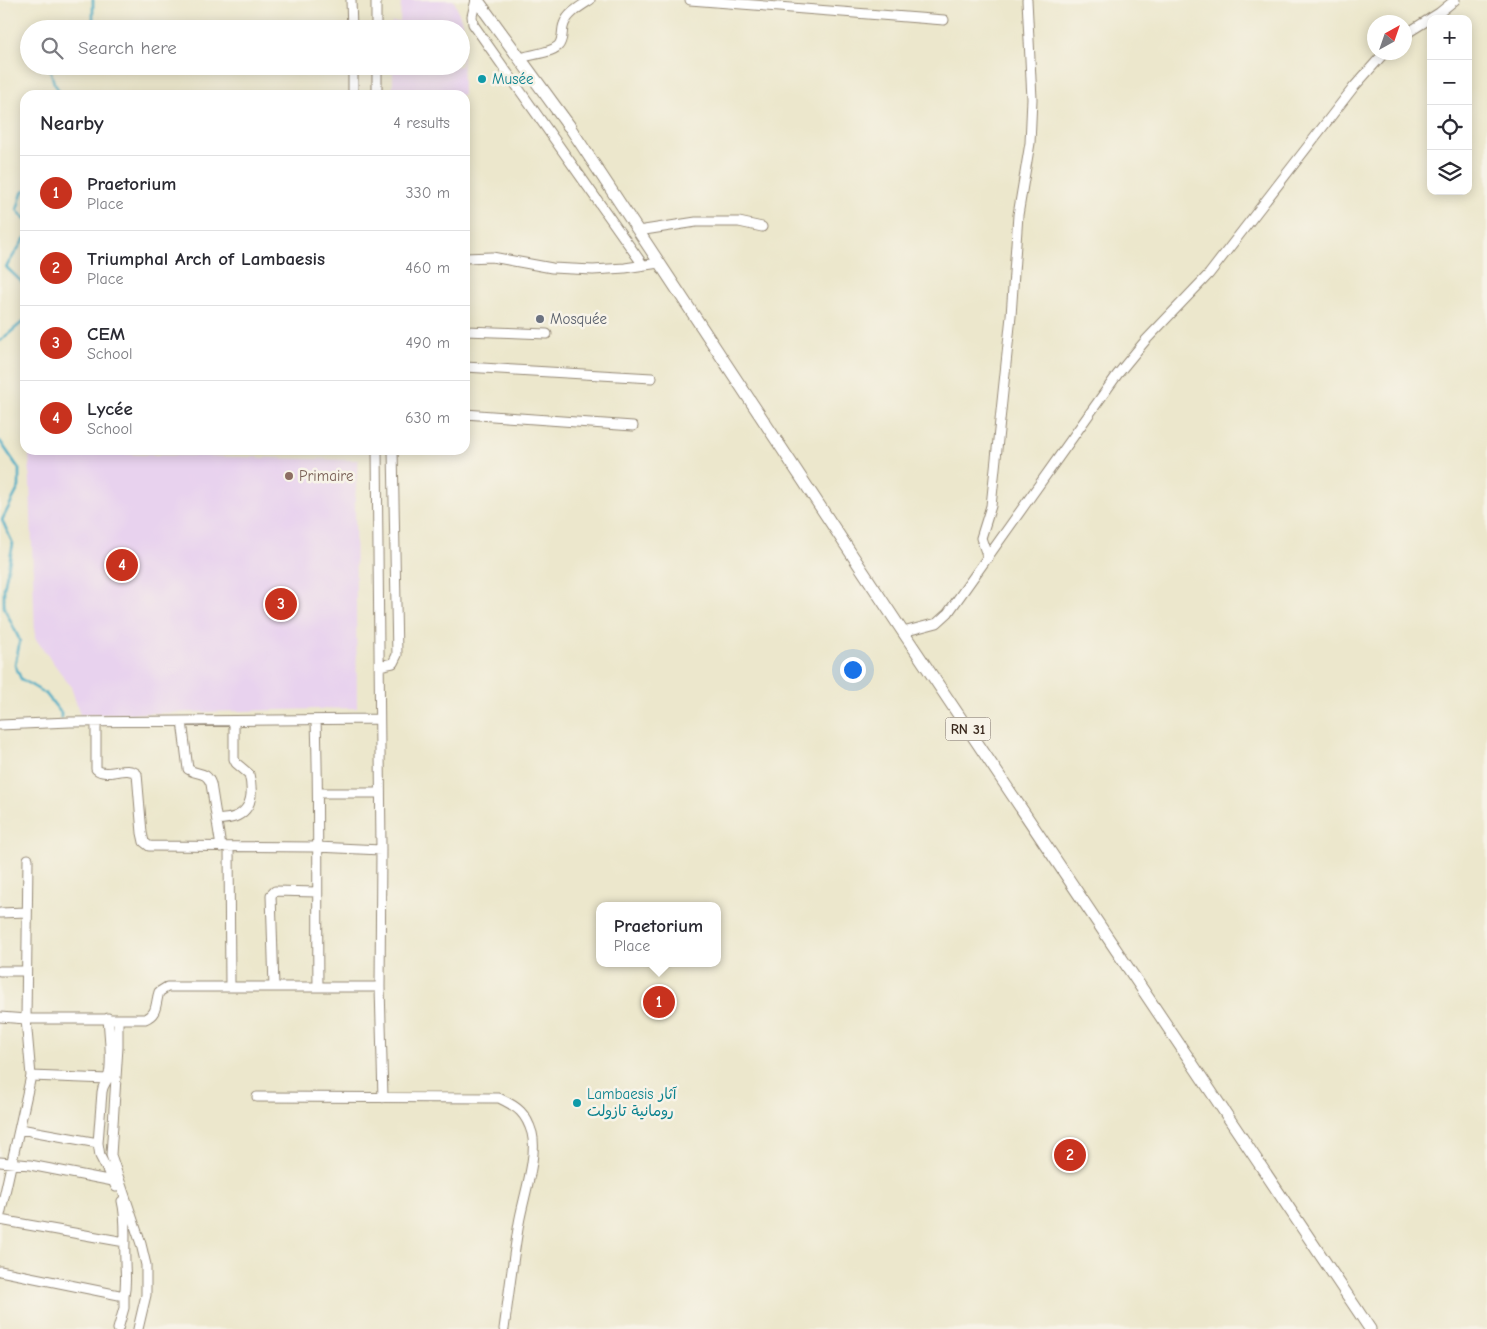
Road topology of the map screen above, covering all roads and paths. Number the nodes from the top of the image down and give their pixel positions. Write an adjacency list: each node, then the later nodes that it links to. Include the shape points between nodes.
1 (351, 0): 9 (street)
2 (376, 0): 10 (street)
3 (477, 0): 19 (highway, RN 31); 24 (street, via 473,24)
4 (487, 0): 13 (highway, RN 31)
5 (590, 0): 13 (street, via 565,21 558,45)
6 (690, 0): 11 (street)
7 (1027, 0): 33 (street, via 1032,100 1030,143 1018,215 1012,307 991,506 981,533)
8 (1455, 0): 12 (street)
9 (352, 20)
10 (376, 20)
11 (944, 20)
12 (1412, 30)
13 (524, 57): 19 (highway, RN 31)
14 (1378, 60): 33 (street, via 1209,274 1123,368)
15 (353, 75): 17 (street)
16 (377, 75): 18 (street)
17 (353, 90)
18 (377, 90)
19 (569, 126): 21 (main road, RN 31)
20 (762, 227): 21 (street, via 739,222 696,222)
21 (638, 231): 23 (main road, RN 31)
22 (470, 258): 24 (street, via 492,257 552,268 594,270)
23 (659, 263): 24 (street); 34 (main road, RN 31)
24 (643, 266)
25 (470, 331): 26 (street)
26 (547, 334)
27 (470, 367): 28 (street)
28 (652, 378)
29 (470, 414): 30 (street)
30 (633, 426)
31 (377, 455): 35 (street)
32 (393, 455): 35 (street, via 397,655 393,663)
33 (988, 558): 34 (street, via 942,619)
34 (903, 632): 79 (main road, RN 31)
35 (379, 666): 36 (street)
36 (379, 719): 39 (street); 42 (street)
37 (182, 721): 38 (street); 40 (street); 44 (street, via 188,769 209,778)
38 (234, 721): 39 (street); 44 (street, via 234,759 249,774 251,802 238,816)
39 (316, 721): 43 (street)
40 (96, 722): 41 (street); 46 (street, via 98,771 132,770 137,774 142,834 146,845)
41 (0, 724)
42 (380, 792): 43 (street); 47 (street)
43 (319, 794): 45 (street)
44 (217, 820): 46 (street)
45 (317, 846): 46 (street); 47 (street); 49 (street)
46 (225, 847): 54 (street)
47 (381, 850): 57 (street)
48 (28, 859): 50 (street)
49 (317, 892): 55 (street, via 275,891 271,895); 56 (street)
50 (27, 912): 51 (street); 52 (street)
51 (0, 913)
52 (26, 971): 53 (street); 60 (street)
53 (0, 972)
54 (230, 987): 55 (street); 61 (street, via 164,988 150,1017)
55 (274, 987): 56 (street)
56 (318, 987): 57 (street)
57 (380, 987): 65 (street)
58 (0, 1017): 60 (street)
59 (108, 1018): 60 (street); 61 (street); 63 (street)
60 (26, 1019): 62 (street)
61 (118, 1019): 77 (street, via 111,1155 146,1265 146,1295)
62 (31, 1076): 63 (street); 66 (street)
63 (108, 1079): 67 (street, via 103,1084)
64 (257, 1097): 65 (street)
65 (383, 1098): 78 (street, via 500,1098 526,1116 534,1148 519,1223)
66 (20, 1128): 67 (street); 69 (street)
67 (98, 1143): 70 (street, via 100,1156)
68 (0, 1162): 69 (street)
69 (12, 1164): 70 (street); 71 (street)
70 (113, 1181): 73 (street, via 122,1203)
71 (0, 1215)
72 (0, 1220): 73 (street)
73 (125, 1242): 75 (street, via 127,1282)
74 (0, 1271): 75 (street)
75 (124, 1296): 76 (street)
76 (118, 1329)
77 (138, 1329)
78 (504, 1329)
79 (1370, 1329)

